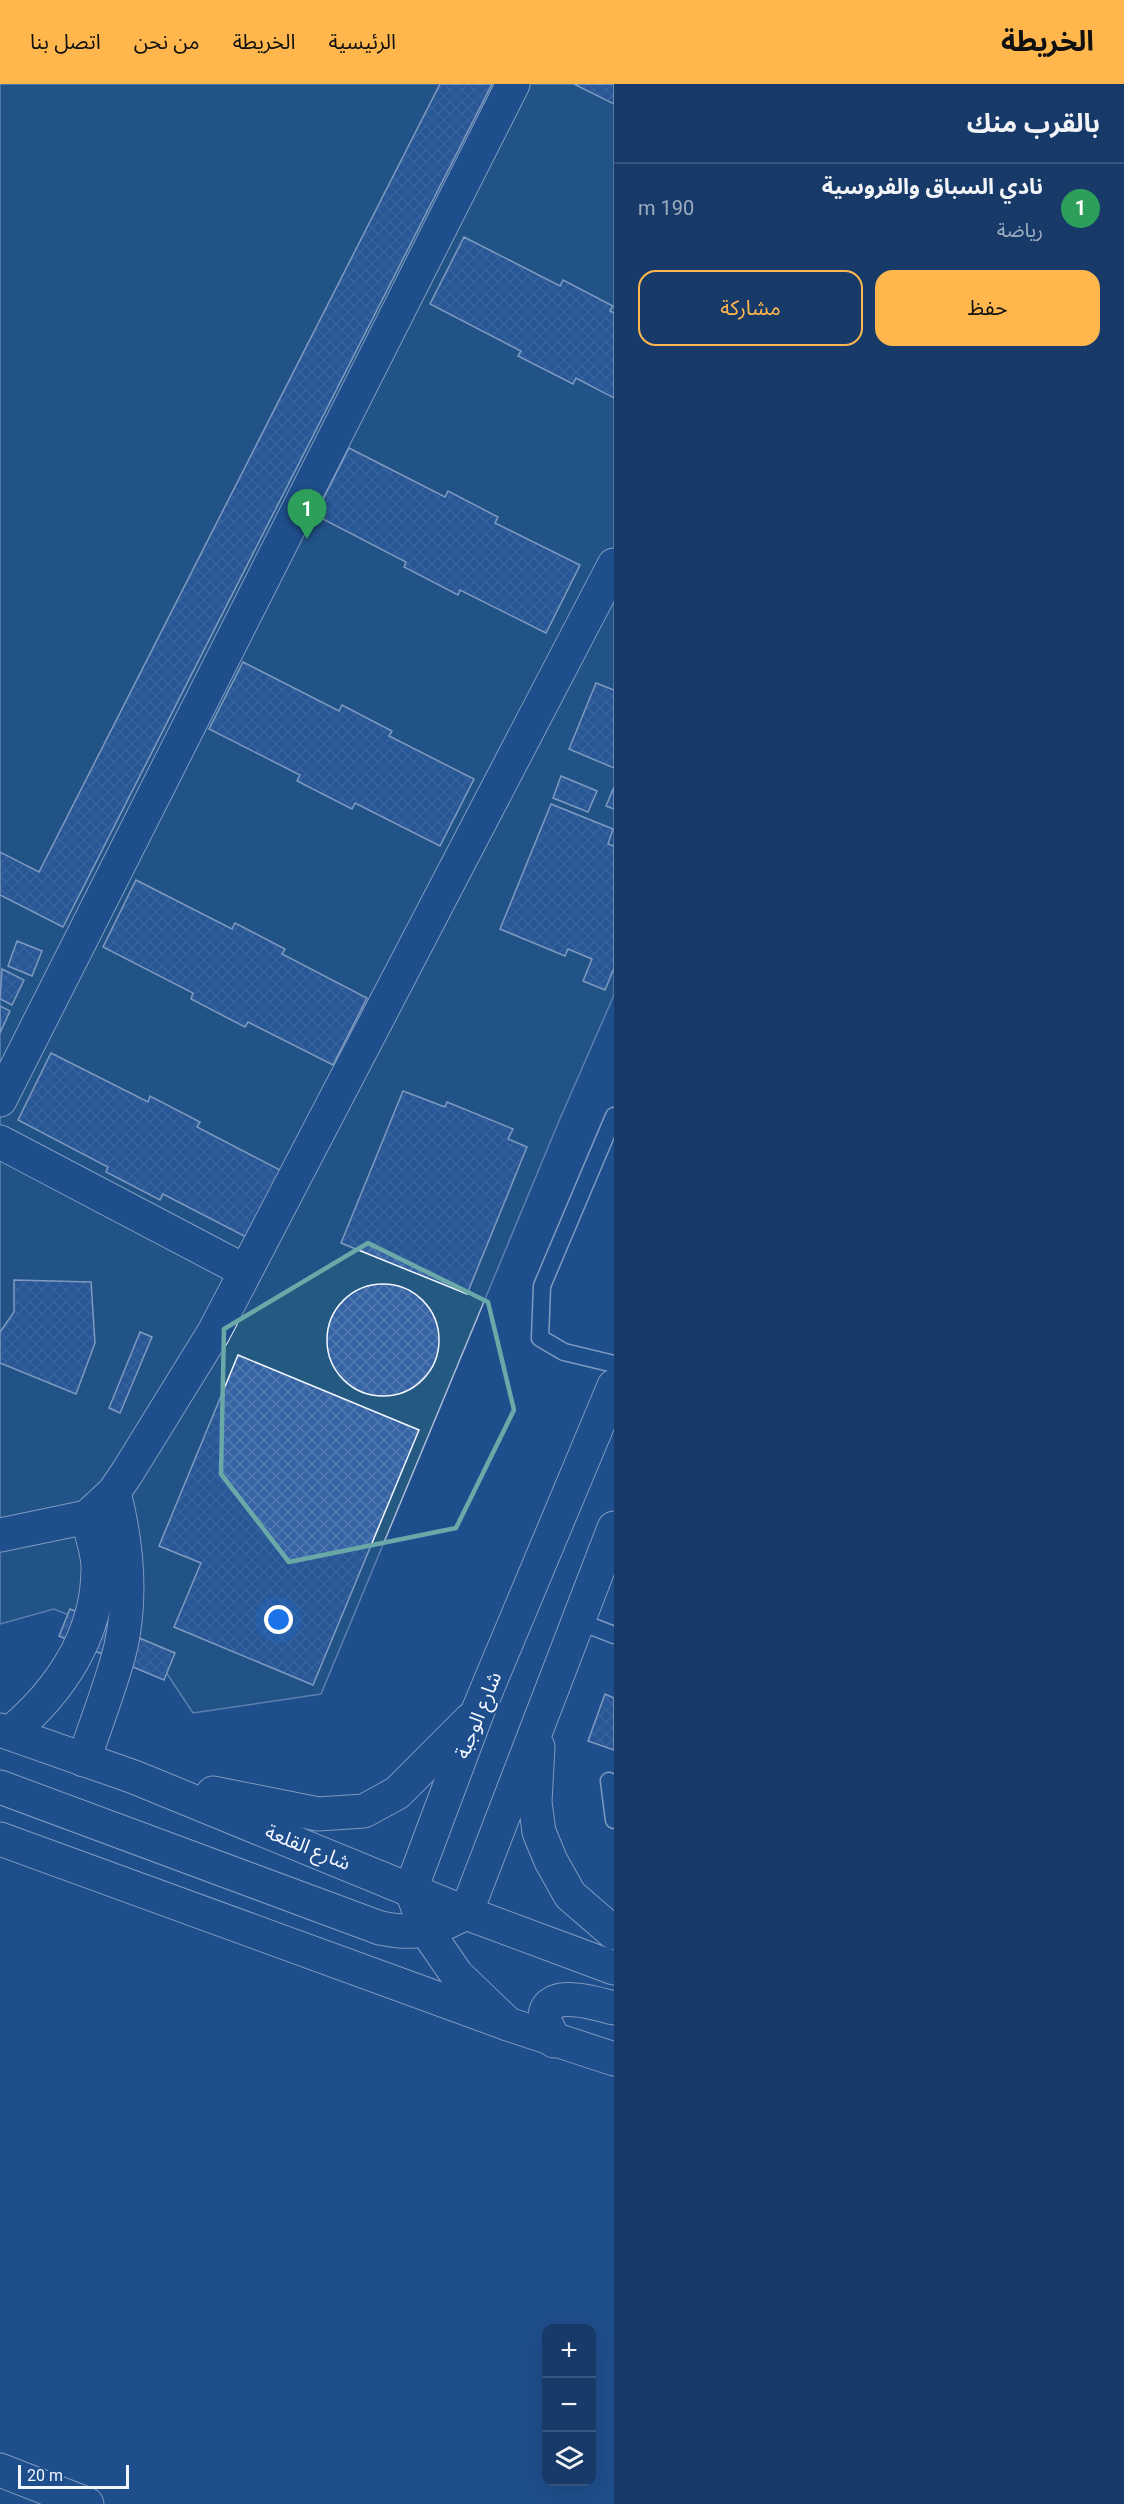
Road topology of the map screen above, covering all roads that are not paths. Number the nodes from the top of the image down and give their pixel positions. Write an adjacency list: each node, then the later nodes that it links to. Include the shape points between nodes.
1 (513, 84): 3 (street)
2 (614, 565): 6 (street)
3 (0, 1100)
4 (614, 1116): 7 (lane, via 542,1286 540,1338 564,1352)
5 (0, 1142): 6 (street)
6 (245, 1271): 9 (street, via 214,1332)
7 (614, 1364)
8 (614, 1386): 15 (street, شارع الوجبة)
9 (114, 1492): 10 (street); 18 (street, via 128,1566 121,1646)
10 (87, 1516): 12 (street); 17 (street, via 99,1569 86,1632 56,1689 34,1713)
11 (614, 1528): 13 (street)
12 (0, 1535)
13 (578, 1621): 14 (lane); 16 (street)
14 (614, 1635)
15 (477, 1713): 19 (street, via 397,1793 364,1811 318,1814); 24 (street, شارع الوجبة)
16 (539, 1721): 25 (street); 27 (street, via 535,1802 539,1832 570,1895)
17 (5, 1732): 18 (street, شارع القلعة)
18 (84, 1760): 19 (street, شارع القلعة)
19 (134, 1777): 24 (street, شارع القلعة)
20 (609, 1781): 22 (lane)
21 (0, 1787): 26 (street, via 381,1928 404,1933)
22 (614, 1820)
23 (0, 1839): 30 (street)
24 (411, 1889): 25 (street, شارع القلعة); 26 (street)
25 (466, 1913): 26 (street); 28 (street, شارع القلعة)
26 (426, 1930): 30 (street, via 456,1975)
27 (614, 1933)
28 (614, 1968)
29 (614, 2008): 31 (street, via 572,1999 556,2001 545,2020)
30 (508, 2024): 31 (street)
31 (554, 2041): 32 (street)
32 (614, 2059)
33 (0, 2470): 34 (street)
34 (87, 2504)

